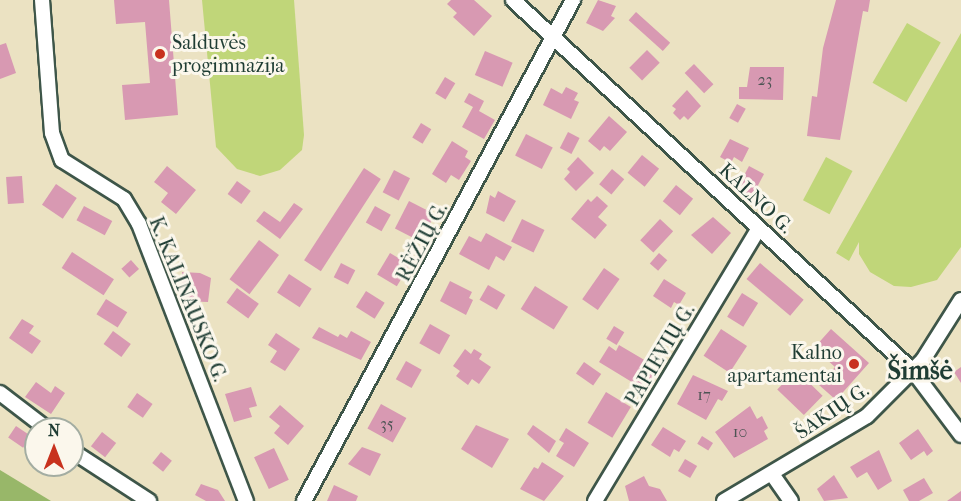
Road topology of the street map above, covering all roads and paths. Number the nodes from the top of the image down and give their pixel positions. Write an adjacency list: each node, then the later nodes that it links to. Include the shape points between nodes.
1 (42, 0): 14 (street, K. KALINAUSKO G., via 52,133 62,160 124,199 139,224)
2 (513, 0): 4 (street, KALNO G.)
3 (573, 0): 4 (street, RĖŽIŲ G.)
4 (554, 38): 5 (street, KALNO G.); 15 (street, RĖŽIŲ G.)
5 (759, 228): 7 (street, KALNO G.); 16 (street, PAPIEVIŲ G.)
6 (961, 300): 7 (street, ŠAKIŲ G.)
7 (912, 371): 10 (street, KALNO G.); 12 (street, ŠAKIŲ G., via 867,416)
8 (0, 393): 9 (street)
9 (31, 417)
10 (961, 435)
11 (84, 460): 13 (street)
12 (772, 474): 17 (street, ŠAKIŲ G.); 18 (street)
13 (148, 501)
14 (246, 501)
15 (304, 501)
16 (596, 501)
17 (724, 501)
18 (791, 501)

